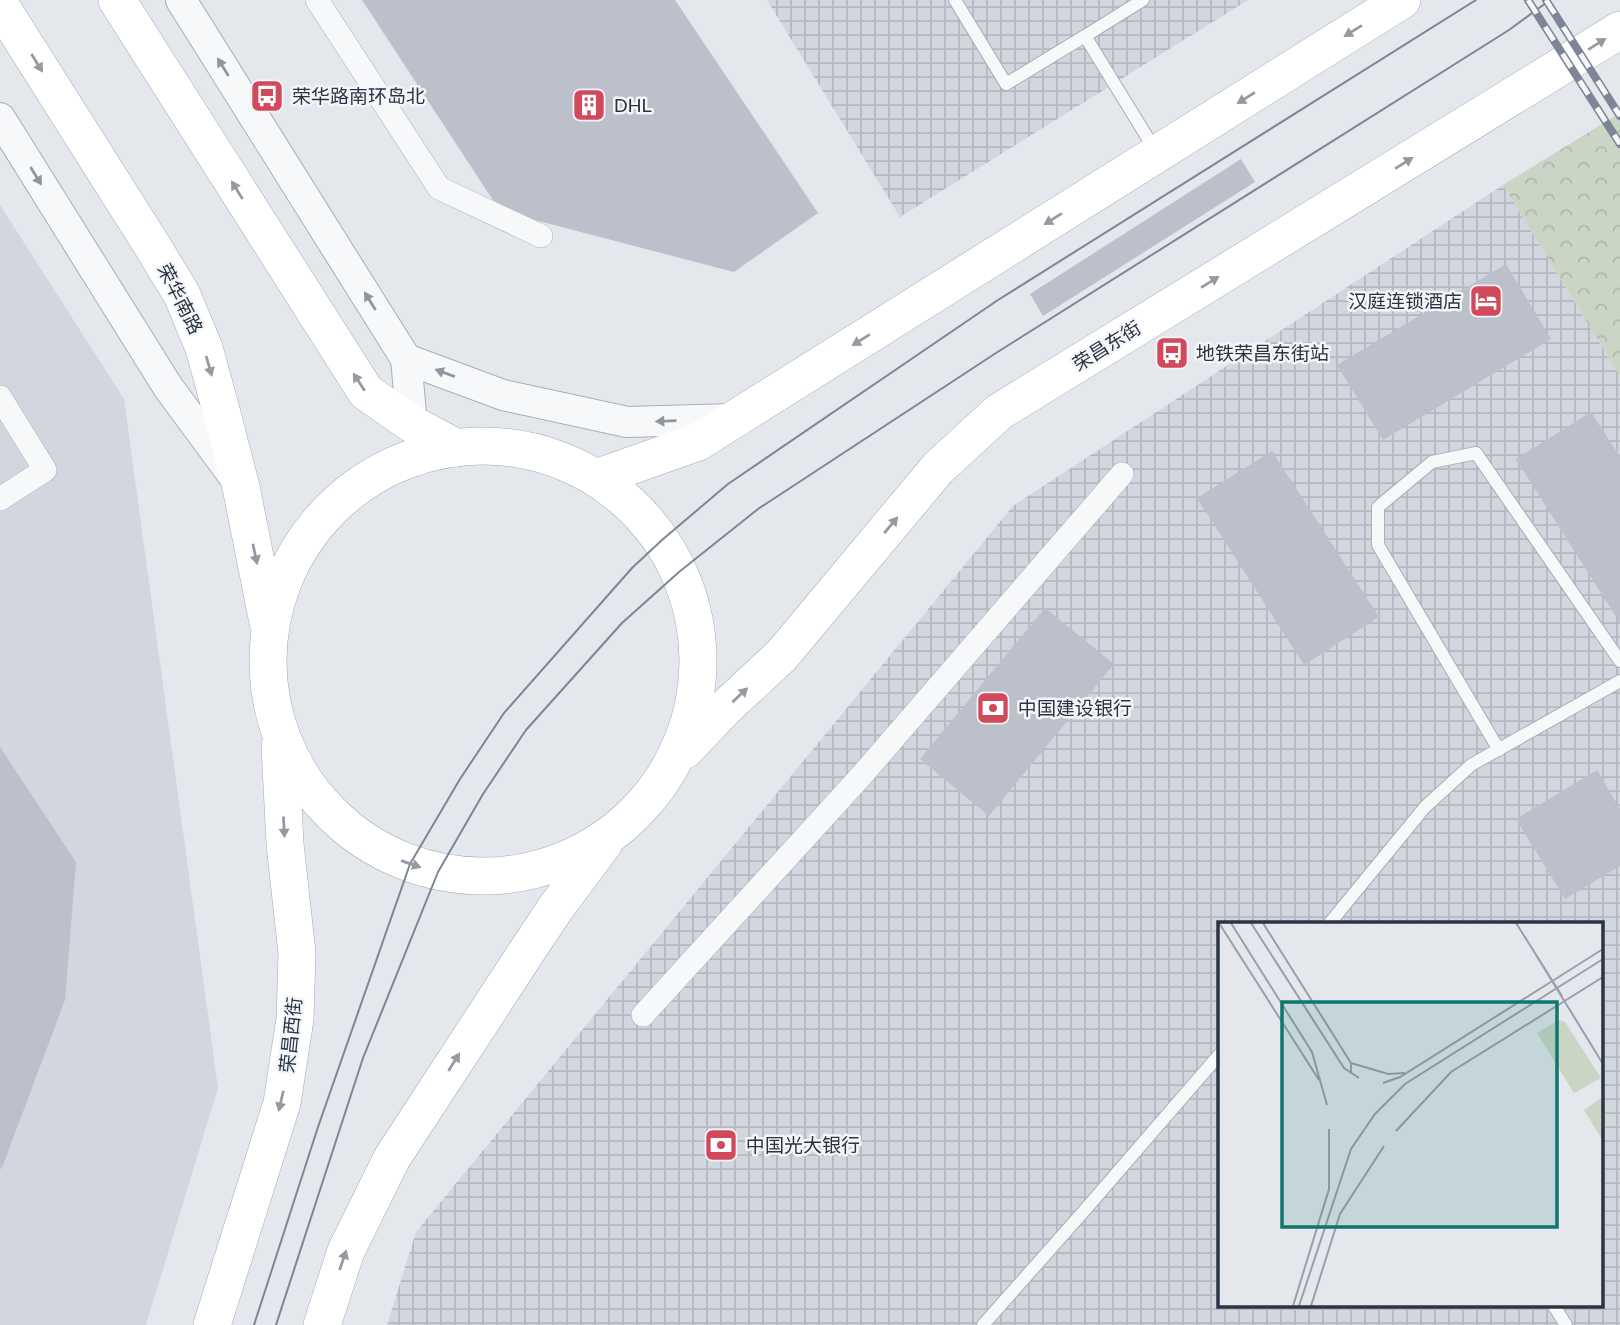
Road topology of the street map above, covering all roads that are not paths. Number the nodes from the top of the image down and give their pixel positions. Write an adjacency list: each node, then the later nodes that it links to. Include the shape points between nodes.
1 (117, 0): 16 (main road, one-way to 1, via 366,392)
2 (181, 0): 13 (street, one-way to 2)
3 (317, 0): 12 (street, via 439,188)
4 (955, 0): 9 (lane, via 1006,84)
5 (1143, 0): 9 (lane)
6 (1402, 0): 11 (main road, one-way to 11)
7 (0, 5): 20 (main road, 荣华南路, one-way to 20, via 182,295 204,348)
8 (1620, 30): 27 (main road, 荣昌东街, one-way to 8, via 782,655 938,468 999,412)
9 (1085, 36): 11 (lane)
10 (0, 118): 20 (street, one-way to 20, via 168,387)
11 (1157, 154): 15 (main road, one-way to 15)
12 (541, 236)
13 (406, 359): 15 (street, one-way to 13, via 627,422 503,395); 16 (street)
14 (0, 397): 21 (street, via 45,470)
15 (734, 419): 19 (main road, via 698,442)
16 (412, 424): 17 (main road)
17 (457, 448): 19 (main road, via 505,448 551,457); 22 (main road, via 400,463 369,479 326,514 302,544 283,580)
18 (1122, 474): 30 (street, via 862,775)
19 (596, 478): 27 (main road, via 634,507 662,540 680,572 693,611 699,660 694,708)
20 (241, 487): 22 (main road, 荣华南路, one-way to 22)
21 (0, 499)
22 (270, 630): 25 (main road, via 269,689)
23 (1620, 661): 26 (lane, via 1476,453 1432,462 1378,508 1378,545)
24 (1620, 681): 26 (lane)
25 (280, 734): 28 (main road, one-way to 28, via 306,784 345,827 410,864 490,877 548,867); 33 (main road, 荣昌西街, one-way to 33, via 285,844 297,953 295,1019 282,1103)
26 (1499, 750): 29 (lane, via 1471,765 1425,807)
27 (675, 761): 28 (main road, via 647,802)
28 (609, 836): 34 (main road, one-way to 28, via 346,1251 392,1158 555,909)
29 (1331, 922)
30 (643, 1016)
31 (1218, 1056): 35 (lane)
32 (1555, 1308): 36 (lane)
33 (212, 1325)
34 (322, 1325)
35 (983, 1325)
36 (1566, 1325)

